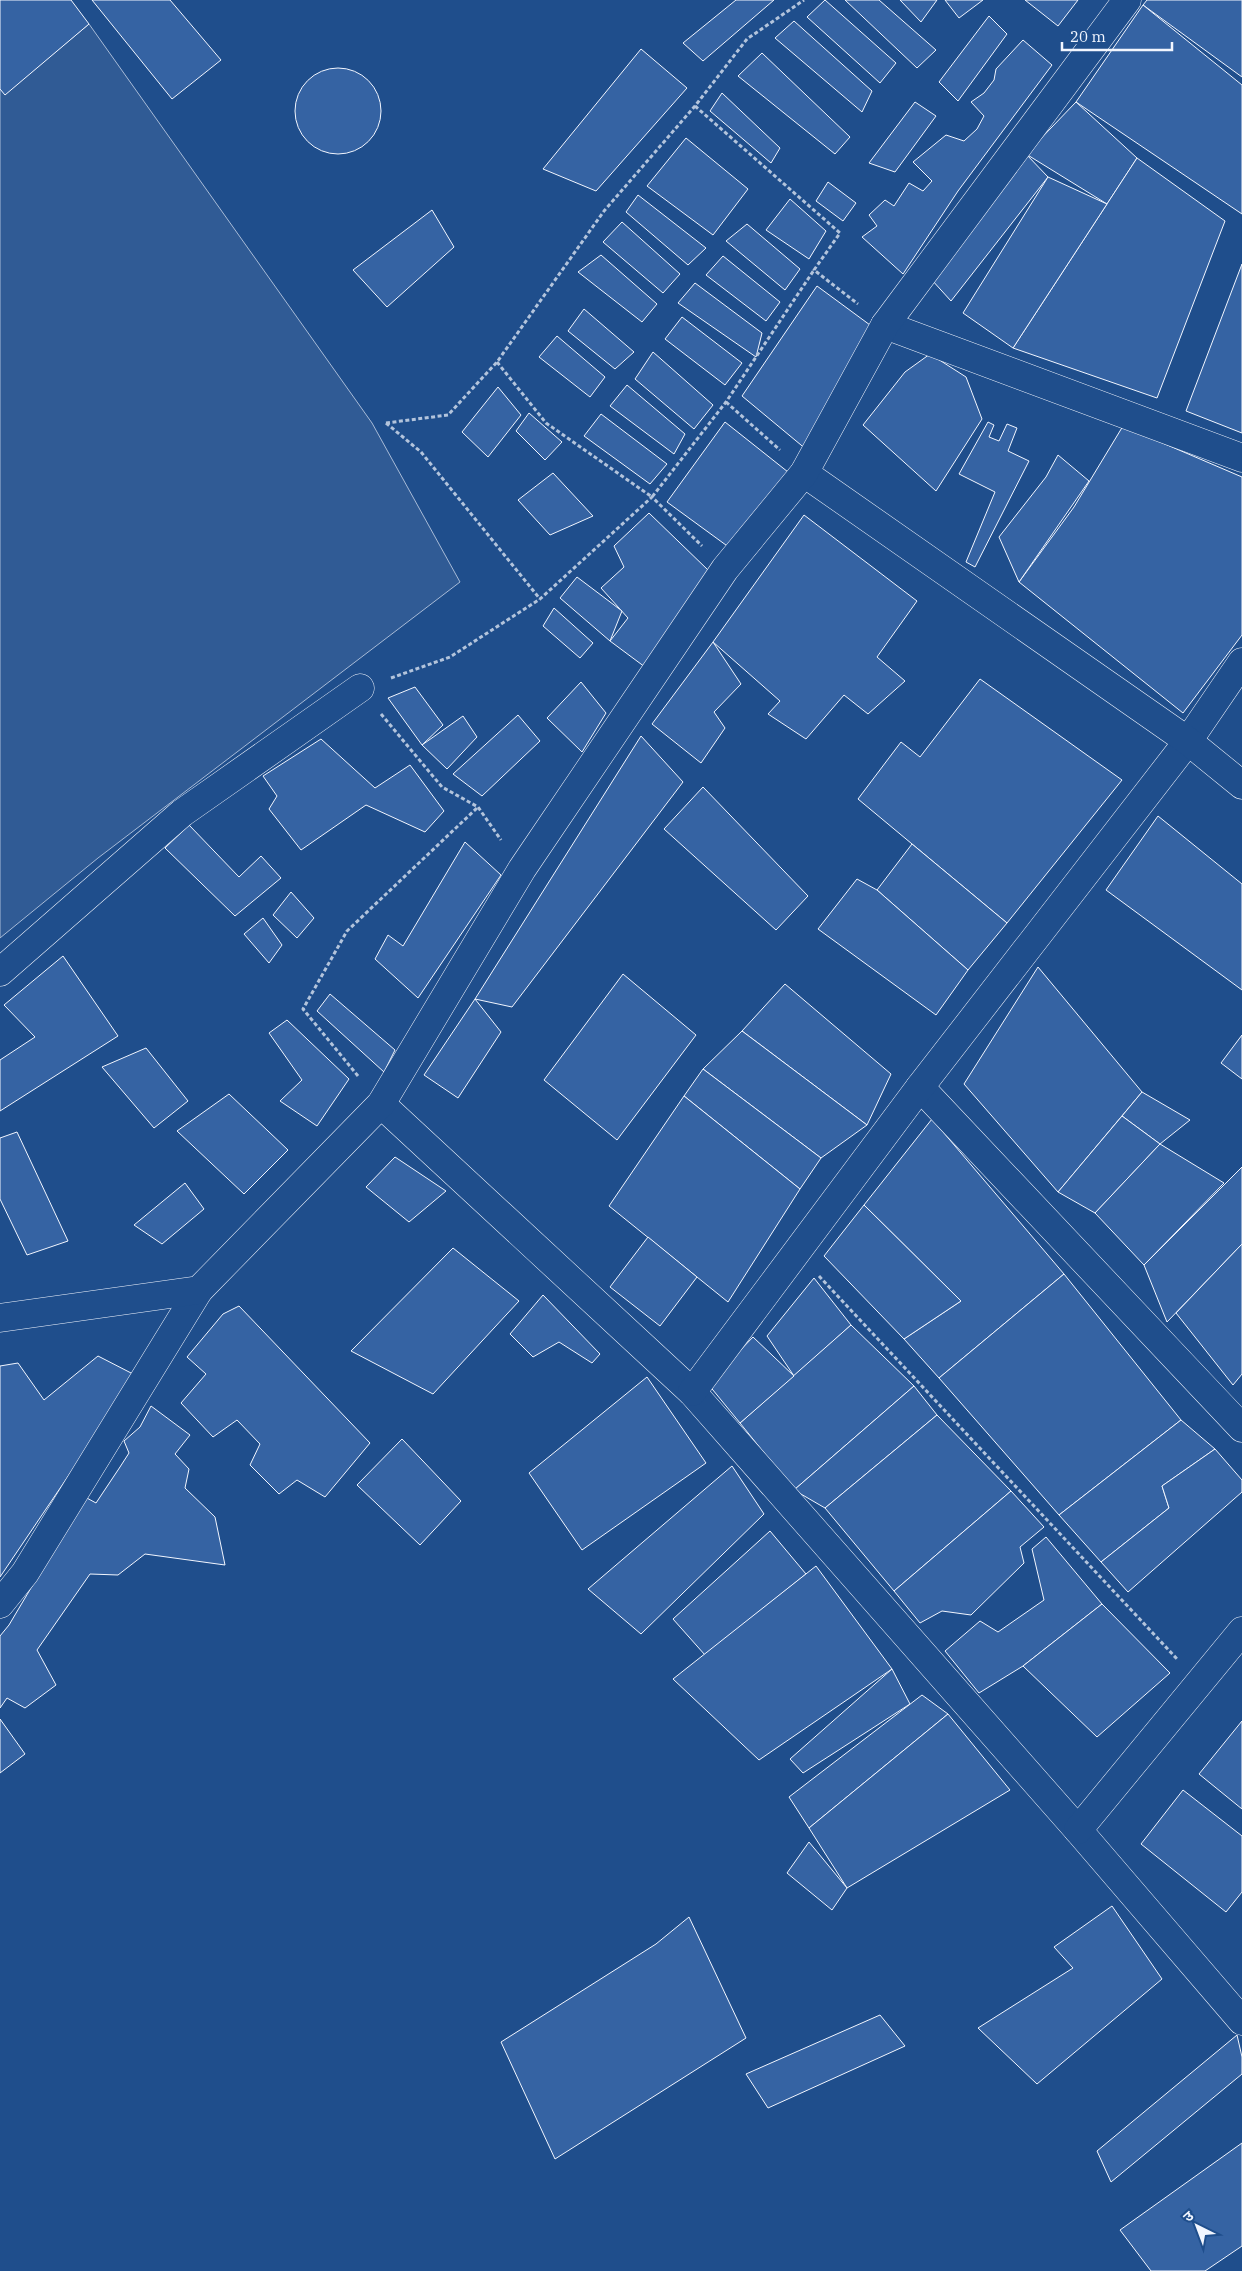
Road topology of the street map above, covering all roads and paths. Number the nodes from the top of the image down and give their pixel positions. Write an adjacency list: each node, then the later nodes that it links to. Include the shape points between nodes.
1 (804, 0): 3 (path, via 747,39)
2 (1127, 0): 5 (street)
3 (695, 106): 4 (path, via 840,232); 6 (path, via 604,211)
4 (814, 270): 5 (path); 7 (path)
5 (884, 325): 8 (street); 9 (street)
6 (497, 362): 10 (path, via 546,423); 12 (path, via 448,415 386,423 421,452)
7 (726, 402): 9 (path); 10 (path)
8 (1242, 458)
9 (804, 473): 11 (street); 15 (street)
10 (652, 497): 11 (path); 12 (path)
11 (725, 569): 18 (street)
12 (540, 600): 14 (path, via 450,657)
13 (1242, 662): 15 (street)
14 (360, 688): 17 (path, via 442,787); 19 (street, via 182,813)
15 (1188, 741): 16 (street); 20 (street)
16 (1242, 785)
17 (478, 807): 18 (path); 21 (path, via 347,931 303,1009)
18 (522, 869): 21 (street)
19 (0, 972)
20 (920, 1086): 22 (street); 26 (street)
21 (381, 1104): 23 (street); 25 (street)
22 (796, 1252): 25 (street); 29 (path)
23 (199, 1290): 24 (street); 27 (street, via 25,1572)
24 (0, 1318)
25 (692, 1392): 30 (street)
26 (1242, 1428)
27 (0, 1604)
28 (1242, 1631): 29 (street)
29 (1199, 1683): 30 (street)
30 (1078, 1830): 31 (street)
31 (1242, 2021)

